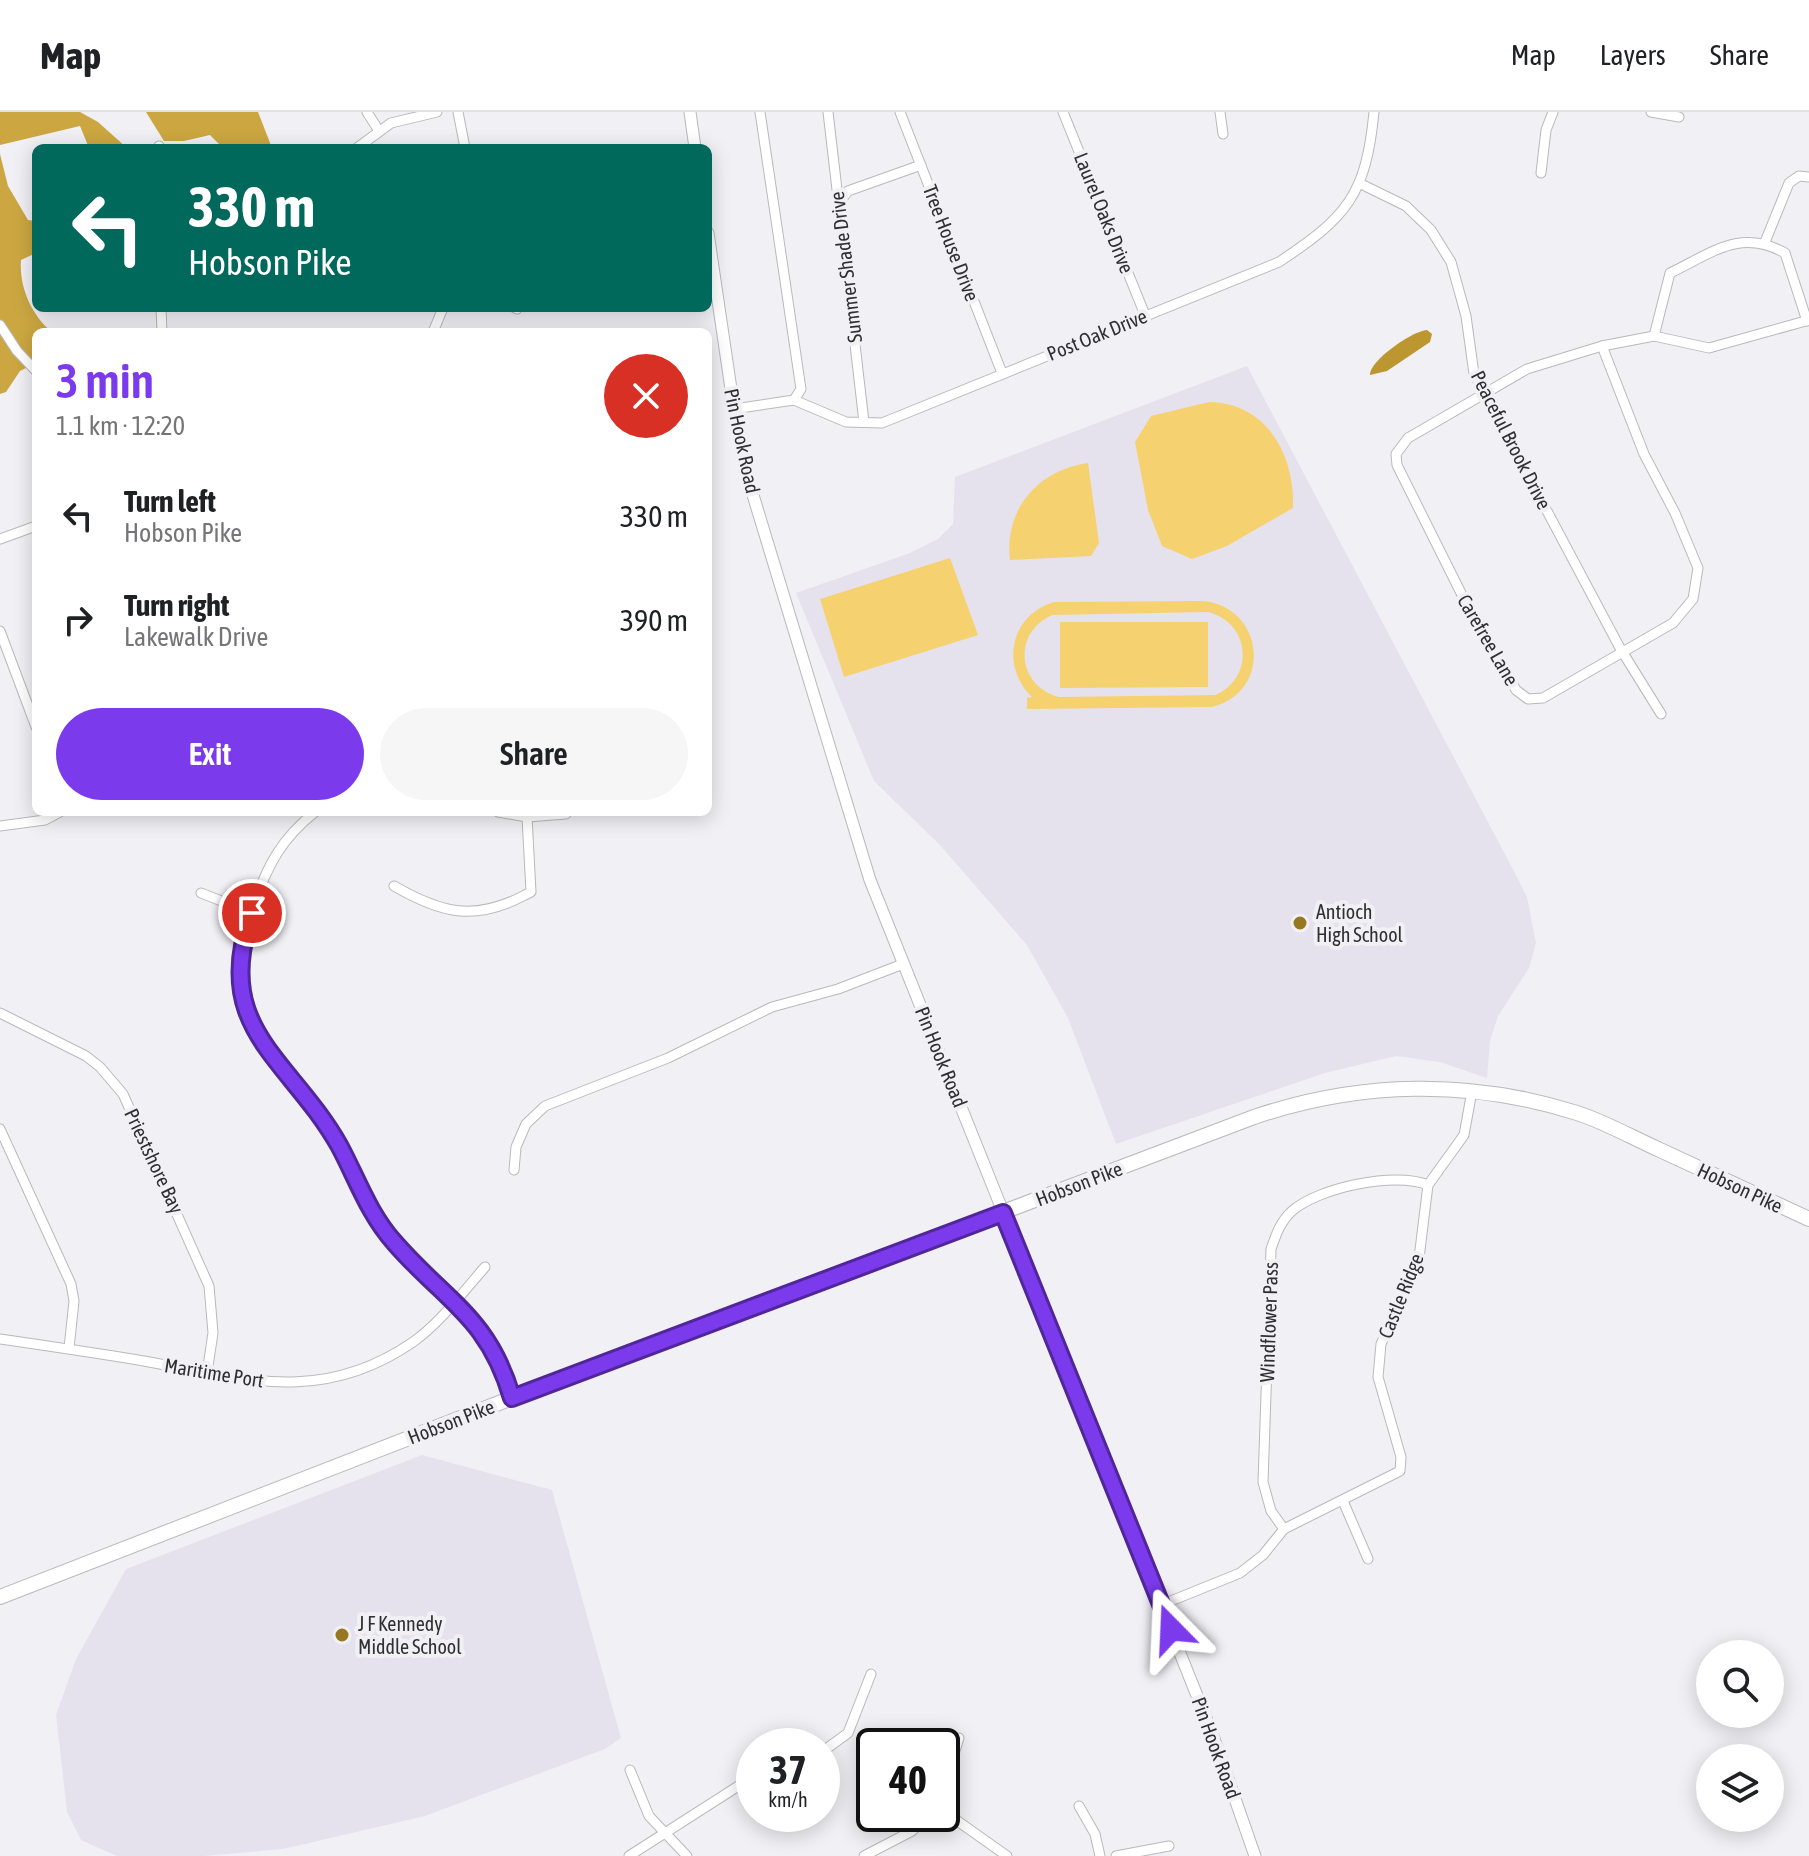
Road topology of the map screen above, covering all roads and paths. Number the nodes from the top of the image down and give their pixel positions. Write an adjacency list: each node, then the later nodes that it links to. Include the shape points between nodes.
1 (367, 112): 14 (street)
2 (437, 112): 14 (street)
3 (458, 112): 17 (street)
4 (690, 112): 18 (street)
5 (760, 112): 34 (street, via 801,389)
6 (828, 112): 23 (street, Summer Shade Drive)
7 (900, 112): 19 (street, Tree House Drive)
8 (1063, 112): 26 (street, Laurel Oaks Drive)
9 (1220, 112): 15 (street)
10 (1374, 112): 22 (street, Post Oak Drive)
11 (1553, 112): 20 (street)
12 (1651, 112): 13 (street)
13 (1679, 117)
14 (379, 131): 16 (street)
15 (1223, 134)
16 (362, 144)
17 (464, 144)
18 (694, 144)
19 (921, 165): 23 (street, via 848,191); 32 (street, Tree House Drive)
20 (1541, 173)
21 (1809, 177): 24 (street, via 1789,183)
22 (1361, 184): 26 (street, Post Oak Drive, via 1324,233 1279,262); 33 (street, Peaceful Brook Drive, via 1406,206 1431,230 1451,262 1474,374)
23 (839, 203): 36 (street, Summer Shade Drive)
24 (1765, 242): 27 (street, via 1785,253); 29 (street, via 1739,240 1670,273)
25 (712, 260): 35 (street, Pin Hook Road)
26 (1145, 315): 32 (street, Post Oak Drive)
27 (1808, 321): 29 (street, Carefree Lane, via 1709,348)
28 (0, 325): 31 (street)
29 (1654, 336): 30 (street, Carefree Lane)
30 (1602, 346): 33 (street, Carefree Lane, via 1527,369); 40 (street, Carefree Lane, via 1644,454 1698,568 1693,599 1673,623)
31 (32, 367)
32 (1002, 373): 36 (street, Post Oak Drive, via 882,423)
33 (1485, 394): 40 (street, Peaceful Brook Drive); 40 (street, Carefree Lane, via 1408,438 1396,454 1474,619 1516,690 1528,699 1543,698)
34 (794, 400): 35 (street); 36 (street, Post Oak Drive, via 846,422)
35 (734, 409): 52 (street, Pin Hook Road, via 764,539 818,717)
36 (864, 422)
37 (32, 527): 38 (street)
38 (0, 539)
39 (0, 631): 42 (street)
40 (1621, 650): 41 (street, Peaceful Brook Drive)
41 (1661, 714)
42 (32, 716)
43 (52, 816): 48 (street)
44 (311, 816): 51 (street, via 274,853)
45 (521, 816): 47 (street)
46 (540, 816): 47 (street)
47 (527, 817): 49 (street, via 531,892 515,901 456,914 428,906)
48 (0, 826)
49 (394, 886)
50 (201, 893): 51 (street)
51 (252, 913): 61 (street, via 239,976 242,1001 260,1042 317,1112 392,1240)
52 (903, 964): 56 (street, via 772,1007 668,1058 545,1106 526,1124); 58 (street, Pin Hook Road)
53 (0, 1013): 64 (street, Priestshore Bay, via 86,1056 123,1094 207,1278 213,1316)
54 (1472, 1091): 57 (street, Castle Ridge, via 1464,1135); 58 (main road, Hobson Pike, via 1380,1089 1291,1105); 59 (main road, Hobson Pike, via 1579,1114)
55 (0, 1129): 63 (street, via 71,1284)
56 (514, 1170)
57 (1428, 1185): 66 (street, Castle Ridge, via 1419,1258 1388,1321 1378,1359 1381,1396 1402,1465 1395,1476); 67 (street, Windflower Pass, via 1398,1180 1330,1191 1294,1209 1278,1229 1271,1249 1263,1482 1271,1511)
58 (1003, 1213): 65 (main road, Hobson Pike); 70 (street, Pin Hook Road)
59 (1809, 1219)
60 (485, 1267): 61 (street, Maritime Port)
61 (455, 1302): 64 (street, Maritime Port, via 415,1341 340,1378 262,1384); 65 (street, via 474,1319 501,1361)
62 (0, 1339): 63 (street, Maritime Port)
63 (69, 1348): 64 (street, Maritime Port)
64 (207, 1373)
65 (512, 1398): 69 (main road, Hobson Pike)
66 (1343, 1501): 67 (street, Castle Ridge); 68 (street)
67 (1284, 1529): 70 (street, Castle Ridge, via 1240,1573)
68 (1368, 1559)
69 (0, 1597)
70 (1161, 1605): 86 (street, Pin Hook Road)
71 (871, 1674): 72 (street, via 848,1733)
72 (840, 1739)
73 (630, 1770): 78 (street, via 649,1816)
74 (736, 1788): 78 (street)
75 (1079, 1806): 84 (street)
76 (960, 1823): 83 (street)
77 (910, 1832): 82 (street)
78 (664, 1835): 80 (street); 81 (street)
79 (1169, 1846): 85 (street)
80 (629, 1856)
81 (687, 1856)
82 (865, 1856)
83 (1007, 1856)
84 (1100, 1856)
85 (1116, 1856)
86 (1255, 1856)

